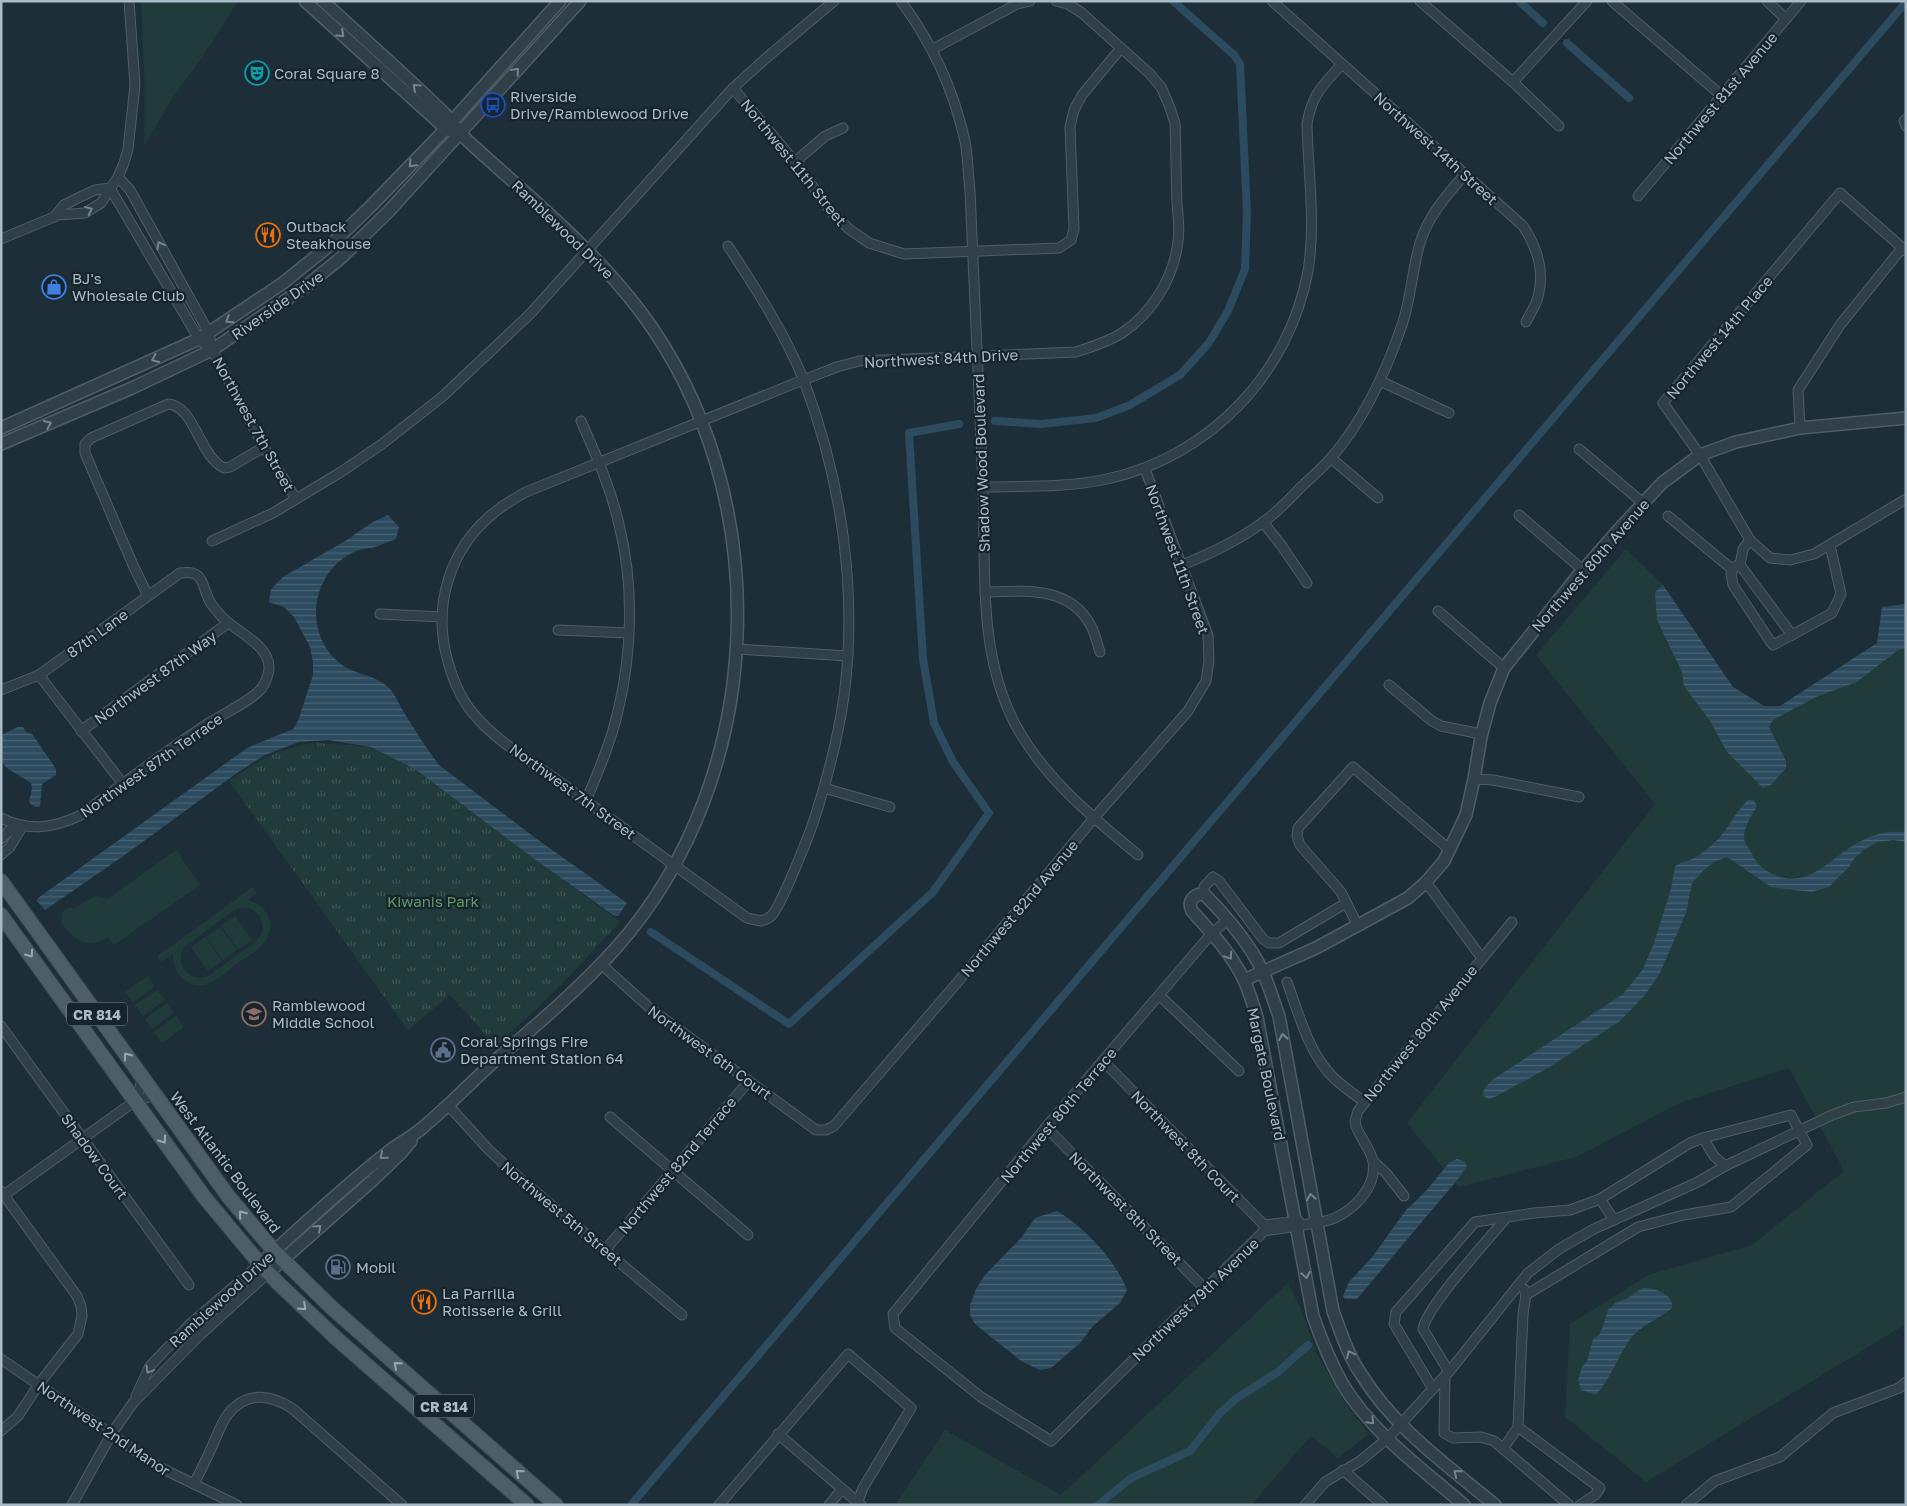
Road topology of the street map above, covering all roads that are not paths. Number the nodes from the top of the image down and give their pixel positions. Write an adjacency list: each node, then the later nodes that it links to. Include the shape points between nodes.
1 (129, 1): 29 (street, via 135,85 128,150)
2 (305, 1): 23 (street, Ramblewood Drive, one-way to 23)
3 (323, 1): 23 (street, Ramblewood Drive, one-way to 3)
4 (560, 1): 23 (street, Riverside Drive)
5 (580, 1): 26 (street, Riverside Drive, one-way to 5)
6 (834, 1): 21 (street)
7 (901, 1): 18 (street, Shadow Wood Boulevard)
8 (1030, 1): 18 (street, via 1017,4)
9 (1056, 1): 17 (street, Northwest 84th Drive, via 1082,13)
10 (1420, 1): 20 (street)
11 (1587, 1): 20 (street)
12 (1612, 1): 22 (street)
13 (1767, 1): 16 (street)
14 (1801, 1): 16 (street, Northwest 81st Avenue)
15 (1274, 2): 19 (street, Northwest 14th Street)
16 (1786, 19): 22 (street, Northwest 81st Avenue)
17 (1121, 48): 37 (street, Northwest 11th Street, via 1082,95 1074,110 1070,127 1074,229 1071,240 1060,248); 41 (street, Northwest 84th Drive, via 1161,87 1175,123 1178,240 1165,284 1140,319 1121,334 1100,344 1076,352)
18 (933, 49): 37 (street, Shadow Wood Boulevard, via 952,96 965,142)
19 (1342, 64): 28 (street, Northwest 14th Street); 56 (street, via 1316,94 1310,107 1307,131 1311,235 1308,271 1288,333 1257,386 1236,410 1179,452)
20 (1513, 82): 24 (street)
21 (733, 88): 27 (street, Northwest 11th Street); 35 (street)
22 (1722, 96): 31 (street, Northwest 81st Avenue)
23 (449, 124): 26 (street, Ramblewood Drive); 39 (street, Riverside Drive, one-way to 39, via 335,241 283,283)
24 (1559, 126)
25 (843, 128): 27 (street, via 825,136)
26 (460, 134): 35 (street, Ramblewood Drive); 40 (street, Riverside Drive, via 342,257 278,307)
27 (795, 162): 37 (street, Northwest 11th Street, via 832,213 869,243 904,254)
28 (1465, 174): 38 (street, Northwest 14th Street, via 1523,226 1532,239 1541,272 1540,286); 43 (street, via 1428,223 1420,243 1403,322)
29 (118, 177): 30 (street); 39 (street, Northwest 7th Street, one-way to 29, via 130,190)
30 (110, 188): 32 (street, via 80,196 64,205); 32 (street, one-way to 30, via 85,213 101,203); 39 (street, Northwest 7th Street)
31 (1638, 196)
32 (57, 215): 33 (street)
33 (1, 239)
34 (728, 246): 42 (street, via 762,299)
35 (587, 249): 47 (street, Ramblewood Drive, via 647,321 667,352); 58 (street, via 530,314 442,397 382,444)
36 (1904, 250): 49 (street, via 1840,325 1798,390); 53 (street, Northwest 14th Place, via 1840,193 1663,403)
37 (972, 252): 41 (street, Shadow Wood Boulevard)
38 (1526, 322)
39 (204, 336): 40 (street, Northwest 7th Street); 48 (street, Riverside Drive, one-way to 48)
40 (212, 350): 50 (street, Riverside Drive, one-way to 40); 51 (street, Northwest 7th Street)
41 (977, 356): 42 (street, Northwest 84th Drive, via 860,361); 57 (street, Shadow Wood Boulevard)
42 (803, 380): 47 (street, Northwest 84th Drive); 84 (street, via 824,444 842,518)
43 (1380, 381): 44 (street); 54 (street)
44 (1449, 413)
45 (1906, 418): 49 (street, Northwest 80th Avenue)
46 (581, 422): 55 (street)
47 (701, 422): 55 (street, Northwest 84th Drive); 82 (street, Ramblewood Drive, via 721,482 732,537)
48 (1, 428)
49 (1800, 428): 53 (street, Northwest 80th Avenue, via 1736,442)
50 (1, 444)
51 (264, 447): 58 (street, Northwest 7th Street); 74 (street, via 224,468 212,460 184,412 168,404 91,438 85,444 85,453)
52 (1579, 449): 61 (street)
53 (1700, 455): 61 (street, Northwest 80th Avenue, via 1662,483); 65 (street, Northwest 14th Place)
54 (1331, 458): 59 (street); 64 (street)
55 (599, 462): 77 (street, Northwest 84th Drive, via 526,492 488,517 473,533 451,569); 80 (street, via 620,530 629,599)
56 (1145, 469): 57 (street, via 1107,480 1066,486); 69 (street, Northwest 11th Street)
57 (983, 487): 73 (street, Shadow Wood Boulevard)
58 (296, 498): 66 (street)
59 (1378, 498)
60 (1906, 499): 67 (street, Northwest 14th Place)
61 (1643, 503): 70 (street, Northwest 80th Avenue)
62 (1519, 515): 70 (street)
63 (1668, 516): 71 (street, Northwest 80th Avenue)
64 (1263, 522): 69 (street, via 1214,552); 72 (street)
65 (1750, 540): 67 (street, Northwest 14th Place, via 1770,558 1790,560 1814,554); 68 (street, via 1743,549)
66 (212, 541)
67 (1830, 545): 81 (street, via 1841,594 1832,613)
68 (1740, 564): 71 (street); 81 (street)
69 (1182, 566): 87 (street, Northwest 11th Street, via 1208,634)
70 (1583, 570): 85 (street, Northwest 80th Avenue)
71 (1733, 570): 81 (street, via 1733,585 1773,645)
72 (1307, 583)
73 (985, 592): 83 (street, via 1044,592 1058,598 1084,615 1092,626); 99 (street, Shadow Wood Boulevard, via 993,665 1014,722 1050,776)
74 (148, 596): 78 (street, 87th Lane, via 180,573 190,571 202,579 211,604); 86 (street, 87th Lane)
75 (1438, 611): 85 (street)
76 (380, 614): 77 (street)
77 (442, 617): 96 (street, Northwest 7th Street, via 450,669 471,711 487,729)
78 (228, 624): 90 (street, Northwest 87th Way); 93 (street, Northwest 87th Terrace, via 262,648 267,657 269,667 261,690)
79 (558, 630): 80 (street)
80 (628, 633): 96 (street, via 618,711)
81 (1792, 635)
82 (738, 649): 84 (street); 105 (street, Ramblewood Drive, via 719,755 696,821)
83 (1100, 652)
84 (848, 656): 94 (street, via 844,696)
85 (1504, 668): 91 (street, Northwest 80th Avenue)
86 (39, 675): 89 (street, 87th Lane); 90 (street)
87 (1206, 681): 99 (street, Northwest 82nd Avenue, via 1188,710)
88 (1389, 685): 91 (street, via 1441,726)
89 (1, 690)
90 (81, 730): 93 (street)
91 (1481, 734): 92 (street, Northwest 80th Avenue)
92 (1474, 779): 95 (street); 102 (street, Northwest 80th Avenue, via 1466,815)
93 (123, 784): 100 (street, Northwest 87th Terrace, via 81,815 63,823 43,827)
94 (824, 788): 97 (street); 105 (street, Northwest 7th Street, via 789,882 772,916 761,922 747,918)
95 (1579, 798)
96 (586, 801): 105 (street, Northwest 7th Street)
97 (890, 807)
98 (1, 818): 100 (street)
99 (1094, 818): 104 (street, Shadow Wood Boulevard); 133 (street, Northwest 82nd Avenue, via 956,984 834,1126)
100 (19, 825): 101 (street); 103 (street, via 10,847)
101 (1, 839)
102 (1450, 850): 107 (street, Northwest 80th Avenue); 109 (street, via 1353,768 1298,828 1297,836 1300,845 1341,892)
103 (1, 855)
104 (1138, 855)
105 (674, 865): 116 (street, Ramblewood Drive, via 632,928)
106 (1, 881): 124 (main road, West Atlantic Boulevard / CR 814, one-way to 106)
107 (1426, 882): 113 (street, Northwest 80th Avenue, via 1408,898); 115 (street, Northwest 80th Avenue)
108 (1204, 894): 109 (street, via 1204,887 1213,877 1219,881 1269,943 1279,943); 111 (street, Margate Boulevard); 114 (street, Margate Boulevard, via 1192,898 1190,907)
109 (1346, 903): 113 (street)
110 (1, 915): 128 (main road, CR 814, one-way to 128)
111 (1228, 920): 114 (street, Northwest 80th Terrace); 117 (street, Margate Boulevard)
112 (1512, 922): 115 (street, Northwest 80th Avenue)
113 (1358, 926): 117 (street, Northwest 80th Avenue)
114 (1212, 933): 118 (street, Margate Boulevard, one-way to 118); 120 (street, Northwest 80th Terrace)
115 (1481, 957): 129 (street, Northwest 80th Avenue)
116 (601, 964): 125 (street, Northwest 6th Court, via 652,1010); 130 (street, Ramblewood Drive)
117 (1263, 972): 118 (street, Northwest 80th Avenue); 145 (street, Margate Boulevard, one-way to 117, via 1279,1016)
118 (1244, 980): 146 (street, Margate Boulevard, via 1257,1017)
119 (1287, 982): 129 (street, via 1304,1030 1322,1063 1331,1075)
120 (1160, 996): 122 (street, Northwest 80th Terrace); 123 (street)
121 (1, 1026): 136 (street, Shadow Court)
122 (1104, 1062): 132 (street, Northwest 80th Terrace); 147 (street, Northwest 8th Court)
123 (1239, 1070)
124 (143, 1078): 126 (main road, West Atlantic Boulevard / CR 814); 128 (street)
125 (748, 1081): 133 (street, Northwest 6th Court, via 816,1130); 139 (street, Northwest 82nd Terrace)
126 (155, 1095): 128 (street); 150 (main road, West Atlantic Boulevard / CR 814, one-way to 126, via 228,1196)
127 (1906, 1097): 134 (street, via 1854,1107)
128 (135, 1101): 136 (street); 151 (main road, CR 814, one-way to 151, via 205,1198)
129 (1364, 1102): 137 (street, Northwest 80th Avenue, via 1355,1121)
130 (448, 1105): 149 (street, Northwest 5th Street, via 506,1166); 150 (street, Ramblewood Drive, via 351,1183)
131 (610, 1117): 139 (street)
132 (1046, 1127): 154 (street, Northwest 8th Street); 169 (street, Northwest 80th Terrace, via 893,1314 895,1328 981,1397)
133 (826, 1130)
134 (1801, 1131): 135 (street, via 1791,1115); 138 (street); 155 (street, via 1808,1145 1731,1207 1638,1227)
135 (1703, 1138): 138 (street); 142 (street)
136 (83, 1139): 140 (street); 153 (street, Shadow Court)
137 (1373, 1161): 141 (street, Northwest 80th Avenue); 145 (street, via 1367,1186 1352,1208 1340,1216)
138 (1725, 1166): 144 (street, via 1698,1182)
139 (673, 1170): 148 (street); 149 (street, Northwest 82nd Terrace)
140 (3, 1193): 160 (street, via 81,1306 78,1334)
141 (1404, 1196)
142 (1600, 1199): 143 (street, via 1570,1210); 144 (street)
143 (1506, 1218): 158 (street, via 1434,1306 1424,1324 1423,1329); 161 (street, via 1475,1222 1396,1312 1394,1324)
144 (1614, 1220): 152 (street, via 1559,1248)
145 (1316, 1223): 146 (street, Northwest 79th Avenue); 163 (street, Margate Boulevard, one-way to 145, via 1361,1375 1348,1350 1333,1311)
146 (1295, 1224): 147 (street, Northwest 79th Avenue); 168 (street, Margate Boulevard, one-way to 168, via 1313,1316 1328,1356 1361,1410)
147 (1264, 1228): 154 (street, Northwest 79th Avenue)
148 (748, 1235)
149 (606, 1250): 156 (street, Northwest 5th Street)
150 (278, 1256): 151 (street, Ramblewood Drive); 179 (main road, West Atlantic Boulevard / CR 814, one-way to 150, via 332,1308)
151 (264, 1268): 162 (street, Ramblewood Drive); 162 (street, Ramblewood Drive, one-way to 162, via 189,1325 150,1366); 178 (main road, CR 814, one-way to 178, via 337,1340)
152 (1522, 1281): 155 (street); 158 (street)
153 (189, 1285)
154 (1205, 1288): 169 (street, Northwest 79th Avenue)
155 (1526, 1295): 164 (street)
156 (682, 1315)
157 (1, 1359): 160 (street, Northwest 2nd Manor)
158 (1447, 1374): 161 (street); 170 (street, via 1444,1433 1453,1438 1480,1437)
159 (1906, 1382): 188 (street, via 1899,1388 1833,1413 1780,1457 1715,1481)
160 (39, 1384): 165 (street, via 18,1416); 166 (street, Northwest 2nd Manor)
161 (1433, 1389): 163 (street)
162 (133, 1403): 166 (street, Ramblewood Drive)
163 (1400, 1425): 168 (street); 185 (street, Margate Boulevard, one-way to 163)
164 (1518, 1427): 170 (street); 187 (street, via 1600,1488)
165 (1, 1431)
166 (112, 1433): 172 (street, Northwest 2nd Manor, via 159,1467); 175 (street, Ramblewood Drive)
167 (778, 1434): 173 (street); 174 (street, via 848,1354 910,1408 863,1488); 180 (street)
168 (1388, 1438): 171 (street); 184 (street, Margate Boulevard)
169 (1051, 1441)
170 (1503, 1448): 186 (street)
171 (1343, 1470): 182 (street, via 1326,1482); 183 (street)
172 (194, 1484): 176 (street, Northwest 2nd Manor); 177 (street, via 227,1416 236,1406 257,1397 268,1397 293,1409)
173 (842, 1489): 174 (street); 181 (street)
174 (860, 1503)
175 (72, 1505)
176 (237, 1505)
177 (402, 1505)
178 (527, 1505)
179 (556, 1505)
180 (719, 1505)
181 (829, 1505)
182 (1305, 1505)
183 (1383, 1505)
184 (1464, 1505)
185 (1495, 1505)
186 (1569, 1505)
187 (1580, 1505)
188 (1686, 1505)

